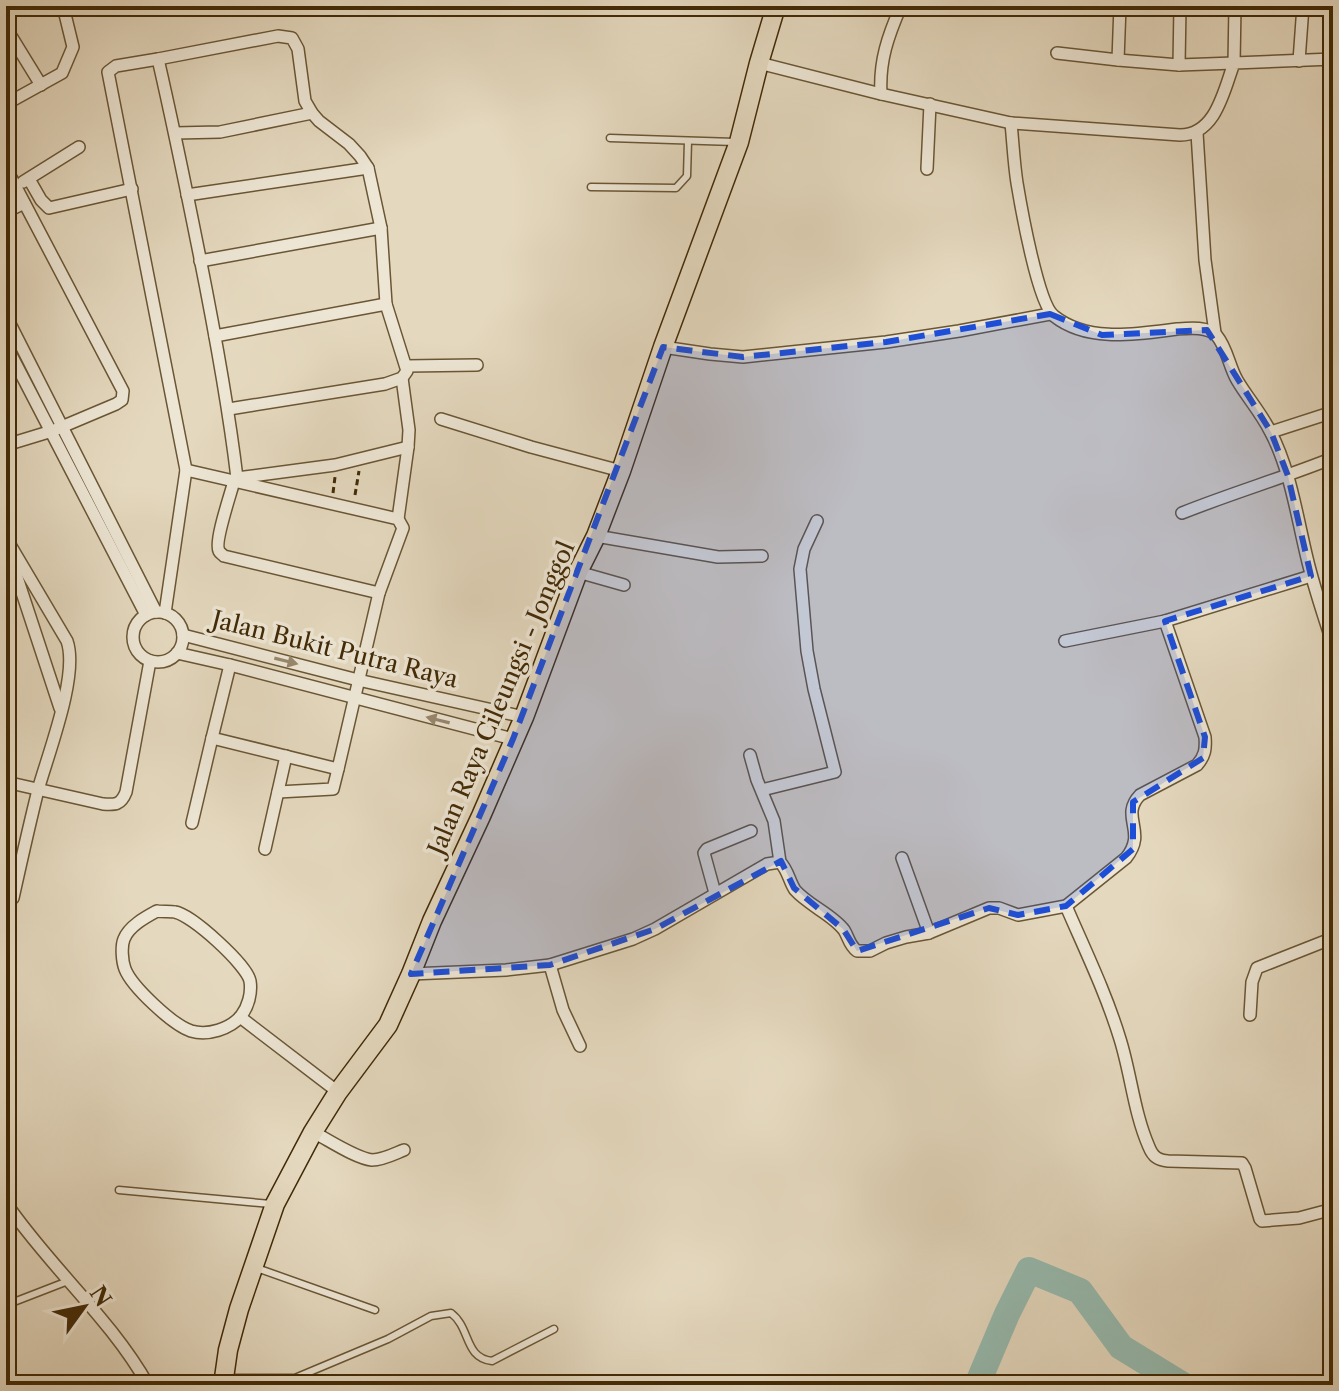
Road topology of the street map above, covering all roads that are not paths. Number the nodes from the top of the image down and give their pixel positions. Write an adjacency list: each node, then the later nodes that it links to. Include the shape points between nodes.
1 (63, 6): 17 (street, via 73,47 62,73)
2 (776, 6): 14 (main road, Jalan Raya Cileungsi - Jonggol)
3 (901, 6): 18 (street, via 882,58)
4 (1120, 6): 12 (street)
5 (1180, 6): 16 (street)
6 (1235, 6): 15 (street)
7 (1303, 6): 13 (street)
8 (6, 28): 17 (street)
9 (1057, 53): 12 (street)
10 (158, 59): 21 (street, via 278,36 292,38); 23 (street); 35 (street, via 108,72)
11 (1333, 59): 13 (street)
12 (1118, 60): 16 (street)
13 (1299, 61): 15 (street)
14 (759, 63): 18 (street); 27 (main road, Jalan Raya Cileungsi - Jonggol)
15 (1234, 63): 16 (street); 24 (street, via 1214,114)
16 (1179, 65)
17 (41, 85): 19 (street)
18 (881, 94): 20 (street)
19 (6, 104)
20 (930, 104): 22 (street); 31 (street)
21 (312, 113): 23 (street, via 220,132); 30 (street)
22 (1011, 123): 24 (street); 42 (street, via 1016,181)
23 (175, 133): 36 (street)
24 (1197, 133): 44 (street)
25 (610, 138): 26 (lane)
26 (688, 141): 27 (lane); 34 (lane, via 687,176 676,188)
27 (739, 142): 47 (main road, Jalan Raya Cileungsi - Jonggol)
28 (79, 147): 32 (street)
29 (6, 168): 33 (street)
30 (368, 168): 36 (street); 39 (street)
31 (927, 169)
32 (29, 179): 33 (street); 35 (street, via 49,208)
33 (16, 187): 37 (street)
34 (591, 187)
35 (132, 189): 59 (street)
36 (187, 195): 40 (street)
37 (24, 203): 38 (street); 54 (street, via 124,395 116,404)
38 (6, 212)
39 (381, 228): 40 (street); 41 (street)
40 (200, 261): 45 (street)
41 (386, 304): 45 (street); 49 (street)
42 (1050, 314): 44 (street, via 1068,326 1102,335 1186,328); 47 (street, via 886,342 743,357)
43 (6, 316): 54 (street)
44 (1215, 333): 55 (street)
45 (215, 336): 51 (street)
46 (6, 345): 54 (street)
47 (663, 347): 60 (main road, Jalan Raya Cileungsi - Jonggol)
48 (477, 365): 49 (street)
49 (406, 366): 50 (street)
50 (402, 378): 51 (street); 57 (street)
51 (229, 409): 62 (street)
52 (1333, 412): 55 (street)
53 (441, 419): 60 (street)
54 (57, 429): 56 (street); 75 (street)
55 (1271, 432): 61 (street)
56 (6, 445)
57 (408, 447): 62 (street); 64 (street)
58 (1333, 458): 61 (street)
59 (186, 470): 62 (street); 75 (street)
60 (621, 471): 66 (main road, Jalan Raya Cileungsi - Jonggol)
61 (1288, 476): 63 (street); 71 (street)
62 (236, 480): 64 (street); 74 (street, via 218,546 224,556)
63 (1182, 513)
64 (398, 519): 74 (street, via 403,528)
65 (817, 521): 96 (street, via 800,569 811,676 835,772)
66 (596, 536): 69 (street, via 718,557); 70 (main road, Jalan Raya Cileungsi - Jonggol)
67 (6, 538): 77 (street)
68 (6, 545): 72 (street)
69 (762, 556)
70 (578, 572): 73 (street); 88 (main road, Jalan Raya Cileungsi - Jonggol)
71 (1311, 576): 76 (street); 81 (street)
72 (12, 580): 78 (street)
73 (624, 585)
74 (379, 593): 85 (street)
75 (156, 614): 79 (street, via 174,618); 83 (street, via 134,629 136,649)
76 (1165, 621): 80 (street); 105 (street, via 1205,737 1203,758 1133,802 1133,849)
77 (56, 625): 78 (street); 87 (street, via 70,651)
78 (35, 628): 87 (street)
79 (183, 635): 82 (street); 85 (street, Jalan Bukit Putra Raya, one-way to 85)
80 (1065, 641)
81 (1333, 645)
82 (177, 653): 83 (street); 84 (street, Jalan Bukit Putra Raya)
83 (150, 661): 95 (street, via 121,801 103,804)
84 (230, 665): 86 (street, Jalan Bukit Putra Raya); 89 (street)
85 (358, 680): 86 (street); 88 (street, Jalan Bukit Putra Raya)
86 (354, 699): 90 (street, Jalan Bukit Putra Raya, one-way to 86); 93 (street)
87 (61, 711): 95 (street)
88 (524, 717): 90 (main road, Jalan Raya Cileungsi - Jonggol)
89 (212, 738): 92 (street); 98 (street)
90 (513, 739): 109 (main road, Jalan Raya Cileungsi - Jonggol)
91 (750, 755): 96 (street)
92 (286, 756): 93 (street); 97 (street)
93 (338, 769): 97 (street, via 333,789)
94 (6, 782): 95 (street)
95 (38, 790): 104 (street)
96 (762, 790): 102 (street, via 774,821)
97 (278, 792): 100 (street)
98 (192, 823)
99 (751, 831): 103 (street, via 704,853)
100 (265, 849)
101 (902, 858): 106 (street)
102 (780, 862): 103 (street); 106 (street, via 794,888 843,929 857,951)
103 (715, 893): 108 (street, via 633,939)
104 (13, 898)
105 (1066, 906): 106 (street, via 1018,915 989,908); 119 (street, via 1120,1039 1152,1154 1168,1161 1242,1163 1262,1221)
106 (929, 933)
107 (1333, 938): 110 (street, via 1257,968)
108 (550, 965): 109 (street); 112 (street)
109 (411, 974): 113 (main road, Jalan Raya Cileungsi - Jonggol, via 388,1025)
110 (1250, 1015)
111 (240, 1017): 111 (street, via 247,1007 250,979 196,923 176,912 157,911 124,938 124,968 131,980 174,1021 206,1032 230,1026); 113 (street)
112 (580, 1046)
113 (338, 1092): 114 (main road, Jalan Raya Cileungsi - Jonggol)
114 (313, 1132): 115 (street, via 371,1160); 118 (main road, Jalan Raya Cileungsi - Jonggol)
115 (404, 1150)
116 (119, 1190): 118 (lane)
117 (6, 1203): 121 (street)
118 (275, 1204): 120 (main road, Jalan Raya Cileungsi - Jonggol)
119 (1333, 1209)
120 (252, 1267): 123 (lane); 125 (main road, Jalan Raya Cileungsi - Jonggol)
121 (68, 1281): 122 (lane); 126 (street)
122 (6, 1305)
123 (375, 1310)
124 (554, 1329): 125 (lane, via 492,1361 474,1353 462,1324 451,1313 431,1316 295,1378)
125 (223, 1381)
126 (148, 1385)

